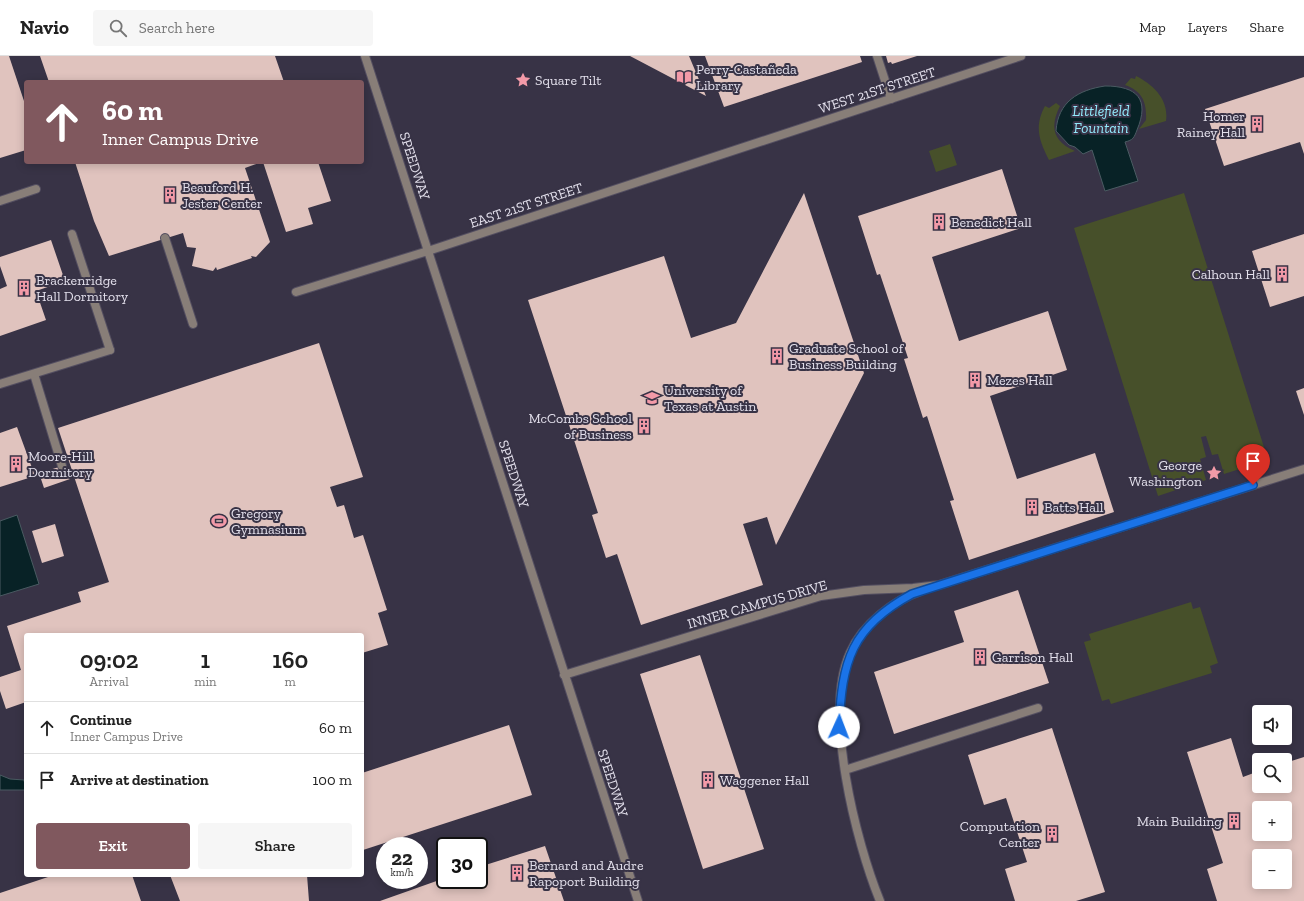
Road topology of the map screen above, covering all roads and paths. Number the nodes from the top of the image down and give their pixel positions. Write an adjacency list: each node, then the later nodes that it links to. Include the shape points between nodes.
1 (365, 56): 10 (street, SPEEDWAY)
2 (877, 56): 4 (street)
3 (1021, 56): 4 (street, WEST 21ST STREET)
4 (891, 99): 5 (street, WEST 21ST STREET)
5 (763, 141): 10 (street, EAST 21ST STREET)
6 (36, 189): 7 (street)
7 (0, 201)
8 (72, 234): 13 (street, via 110,350)
9 (165, 238): 12 (street)
10 (428, 250): 11 (street, EAST 21ST STREET); 18 (street, SPEEDWAY)
11 (296, 292)
12 (193, 324)
13 (34, 374): 14 (street); 15 (street)
14 (0, 384)
15 (62, 466)
16 (1304, 469): 17 (street, INNER CAMPUS DRIVE)
17 (939, 585): 18 (street, INNER CAMPUS DRIVE, via 821,596); 20 (street, via 912,594 889,606 862,635 850,653 843,677 839,727)
18 (564, 675): 21 (street, SPEEDWAY)
19 (1038, 708): 20 (street)
20 (845, 770): 22 (street, via 870,877)
21 (638, 901)
22 (880, 901)

